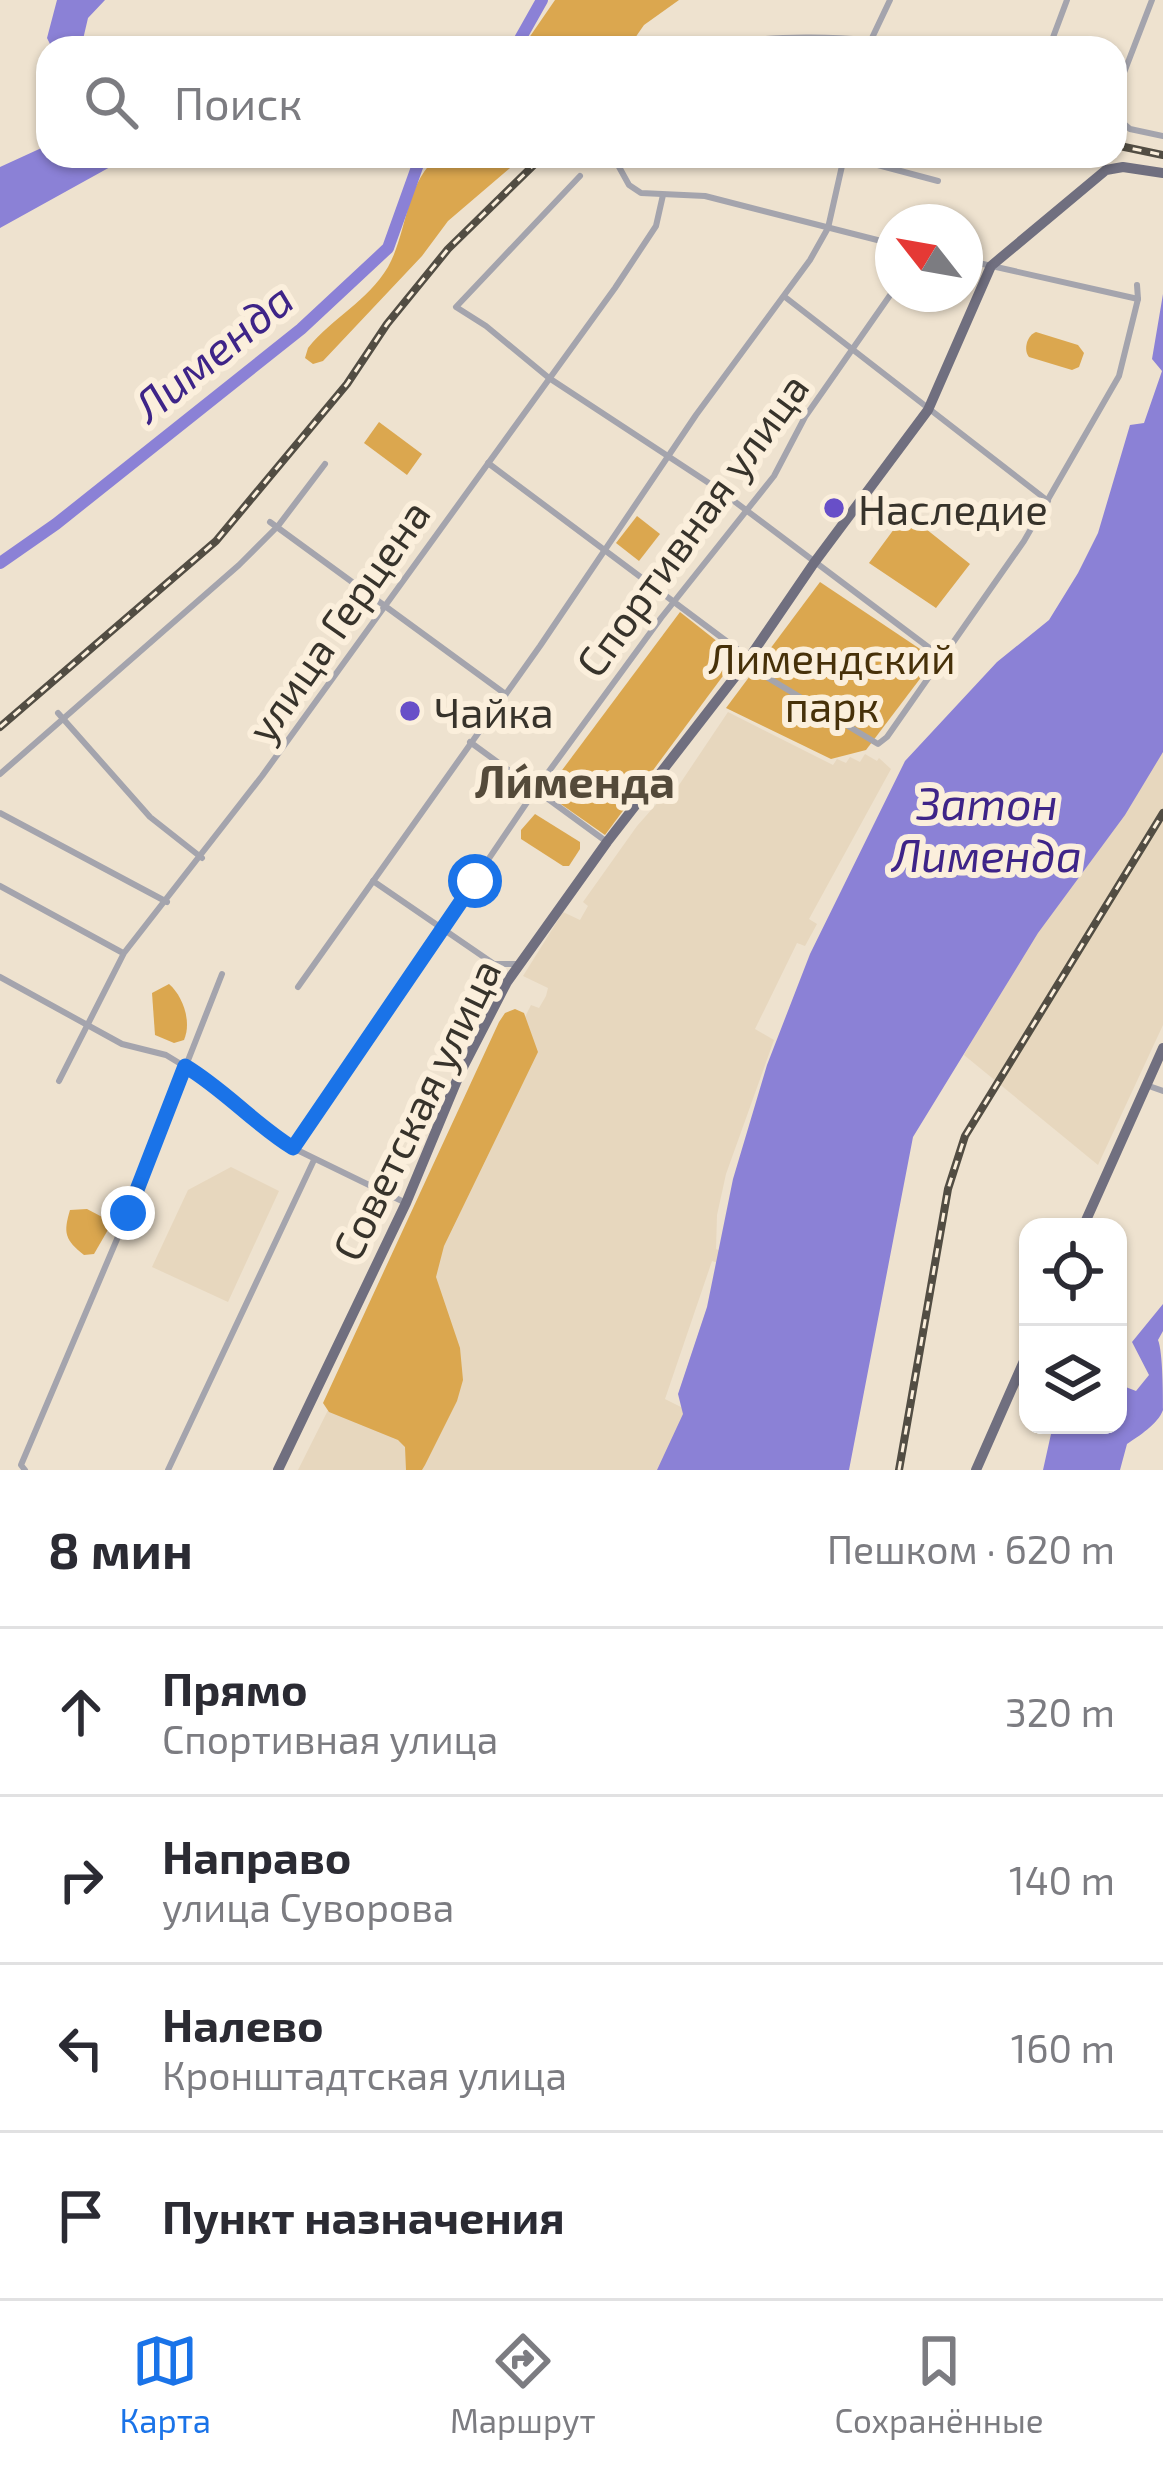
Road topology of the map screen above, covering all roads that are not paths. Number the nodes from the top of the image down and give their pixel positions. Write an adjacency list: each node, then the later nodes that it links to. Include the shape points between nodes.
1 (890, 0): 4 (street)
2 (1067, 0): 5 (street)
3 (1152, 0): 6 (street)
4 (873, 36)
5 (1054, 36)
6 (1127, 65)
7 (1127, 126): 8 (street)
8 (1163, 136)
9 (621, 168): 15 (street, via 632,189)
10 (841, 168): 16 (street)
11 (889, 168): 14 (street)
12 (1163, 173): 19 (main road, Советская улица, via 1111,168)
13 (580, 176): 25 (street, via 456,307)
14 (938, 181)
15 (663, 195): 16 (street, via 705,196); 25 (street, улица Герцена, via 656,226)
16 (828, 228): 17 (street); 21 (street)
17 (875, 240)
18 (983, 264): 19 (street)
19 (991, 266): 22 (street); 26 (main road, Советская улица)
20 (1138, 284): 22 (street)
21 (784, 297): 24 (street); 27 (street)
22 (1138, 299): 30 (street, via 1118,376)
23 (879, 312): 24 (street, Спортивная улица)
24 (853, 352): 26 (street); 31 (street, Спортивная улица)
25 (549, 378): 27 (street); 28 (street, улица Герцена)
26 (928, 410): 30 (street); 34 (main road, Советская улица)
27 (670, 455): 31 (street); 33 (street)
28 (487, 462): 33 (street); 36 (street, улица Герцена)
29 (325, 464): 32 (street)
30 (1048, 500): 37 (street)
31 (746, 509): 34 (street); 35 (street, Спортивная улица)
32 (274, 524): 36 (street); 41 (street)
33 (605, 552): 35 (street); 39 (street)
34 (814, 563): 37 (street); 38 (main road, Советская улица)
35 (675, 602): 38 (street); 44 (street, Спортивная улица)
36 (385, 604): 39 (street); 47 (street, улица Герцена)
37 (944, 658): 38 (street, via 878,744)
38 (747, 661): 46 (main road, Советская улица)
39 (505, 694): 42 (street)
40 (58, 713): 41 (street)
41 (64, 721): 43 (street); 47 (street, via 150,817)
42 (470, 742): 44 (street); 48 (street)
43 (0, 774)
44 (536, 789): 46 (street); 51 (street, Спортивная улица)
45 (0, 813): 50 (street)
46 (607, 842): 54 (main road, Советская улица)
47 (202, 857): 50 (street, улица Герцена)
48 (373, 881): 51 (street); 58 (street)
49 (0, 886): 52 (street)
50 (167, 902): 52 (street, улица Герцена)
51 (443, 930): 53 (street); 65 (street, Спортивная улица)
52 (124, 953): 59 (street, улица Герцена)
53 (494, 964): 54 (street); 57 (street)
54 (521, 964): 57 (main road, Советская улица)
55 (222, 974): 61 (street)
56 (0, 977): 59 (street)
57 (507, 982): 67 (main road, Советская улица)
58 (298, 987)
59 (85, 1027): 61 (street); 62 (street, улица Герцена)
60 (1163, 1048): 63 (main road)
61 (185, 1066): 65 (street); 70 (street, via 29,1443)
62 (59, 1081)
63 (1146, 1085): 64 (street); 68 (main road)
64 (1163, 1091)
65 (293, 1148): 66 (street)
66 (314, 1160): 67 (street); 71 (street)
67 (406, 1203): 72 (main road, Советская улица)
68 (1087, 1218)
69 (1019, 1372): 73 (main road)
70 (25, 1470)
71 (167, 1470)
72 (278, 1470)
73 (976, 1470)

